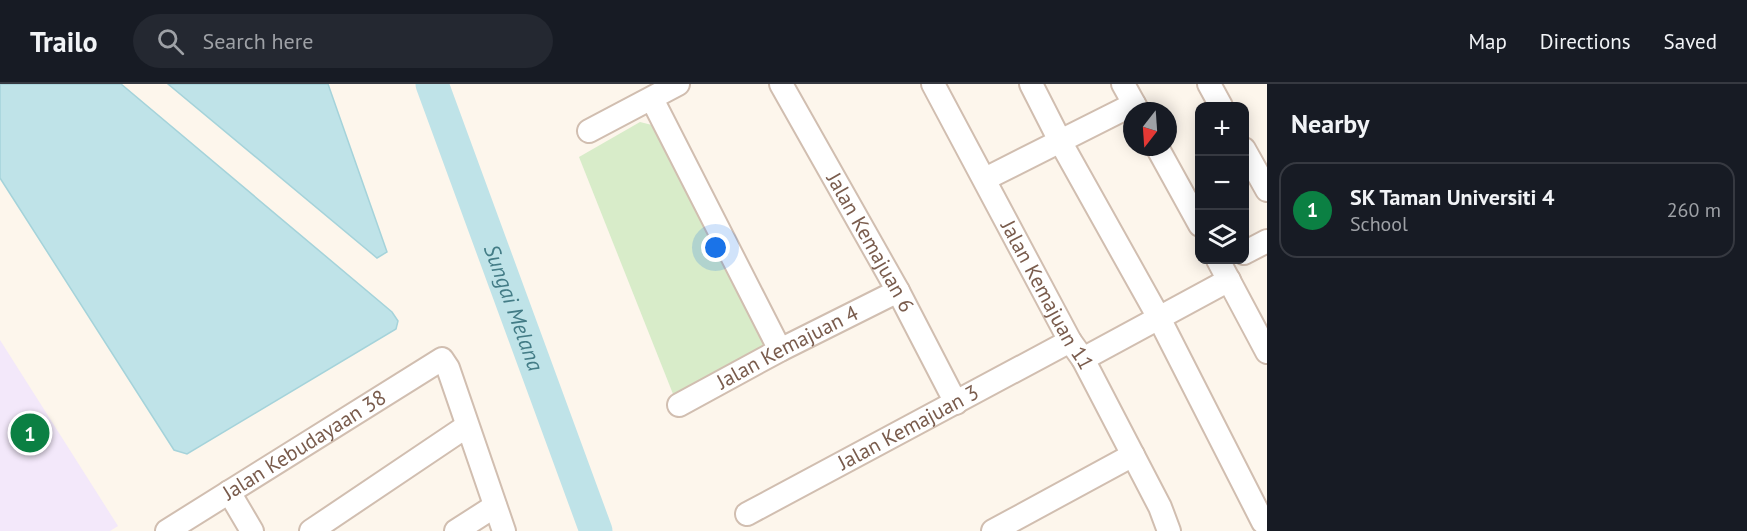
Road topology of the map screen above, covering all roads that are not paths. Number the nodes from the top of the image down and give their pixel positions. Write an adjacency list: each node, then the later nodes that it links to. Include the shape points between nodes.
1 (678, 84): 7 (street)
2 (781, 84): 21 (street, Jalan Kemajuan 6)
3 (933, 84): 15 (street, Jalan Kemajuan 11)
4 (1031, 84): 12 (street)
5 (1123, 84): 8 (street)
6 (1209, 84): 9 (street)
7 (652, 99): 11 (street); 24 (street)
8 (1133, 102)
9 (1219, 102)
10 (1123, 113): 12 (street)
11 (589, 131)
12 (1060, 141): 15 (street); 22 (street)
13 (1162, 156): 17 (street)
14 (1249, 156): 16 (street)
15 (985, 179): 23 (street, Jalan Kemajuan 11)
16 (1267, 190)
17 (1195, 216)
18 (1267, 241): 19 (street)
19 (1249, 252)
20 (1225, 266): 22 (street); 25 (street)
21 (898, 291): 24 (street, Jalan Kemajuan 4); 27 (street, Jalan Kemajuan 6)
22 (1159, 318): 26 (street); 35 (street)
23 (1070, 340): 26 (street, Jalan Kemajuan 11); 27 (street, Jalan Kemajuan 3)
24 (780, 350): 28 (street, Jalan Kemajuan 4)
25 (1267, 352)
26 (1083, 359): 30 (street, Jalan Kemajuan 11)
27 (956, 403): 34 (street, Jalan Kemajuan 3)
28 (679, 405)
29 (467, 426): 31 (street, Jalan Kebudayaan 38, via 442,359); 32 (street); 38 (street)
30 (1133, 456): 33 (street, Jalan Kemajuan 11); 41 (street)
31 (229, 492): 36 (street, Jalan Kebudayaan 38); 37 (street)
32 (495, 506): 39 (street); 40 (street)
33 (1160, 507): 42 (street, Jalan Kemajuan 11); 43 (street, Jalan Kemajuan 11)
34 (747, 514)
35 (1260, 525)
36 (167, 531)
37 (252, 531)
38 (311, 531)
39 (456, 531)
40 (504, 531)
41 (993, 531)
42 (1169, 531)
43 (1180, 531)

